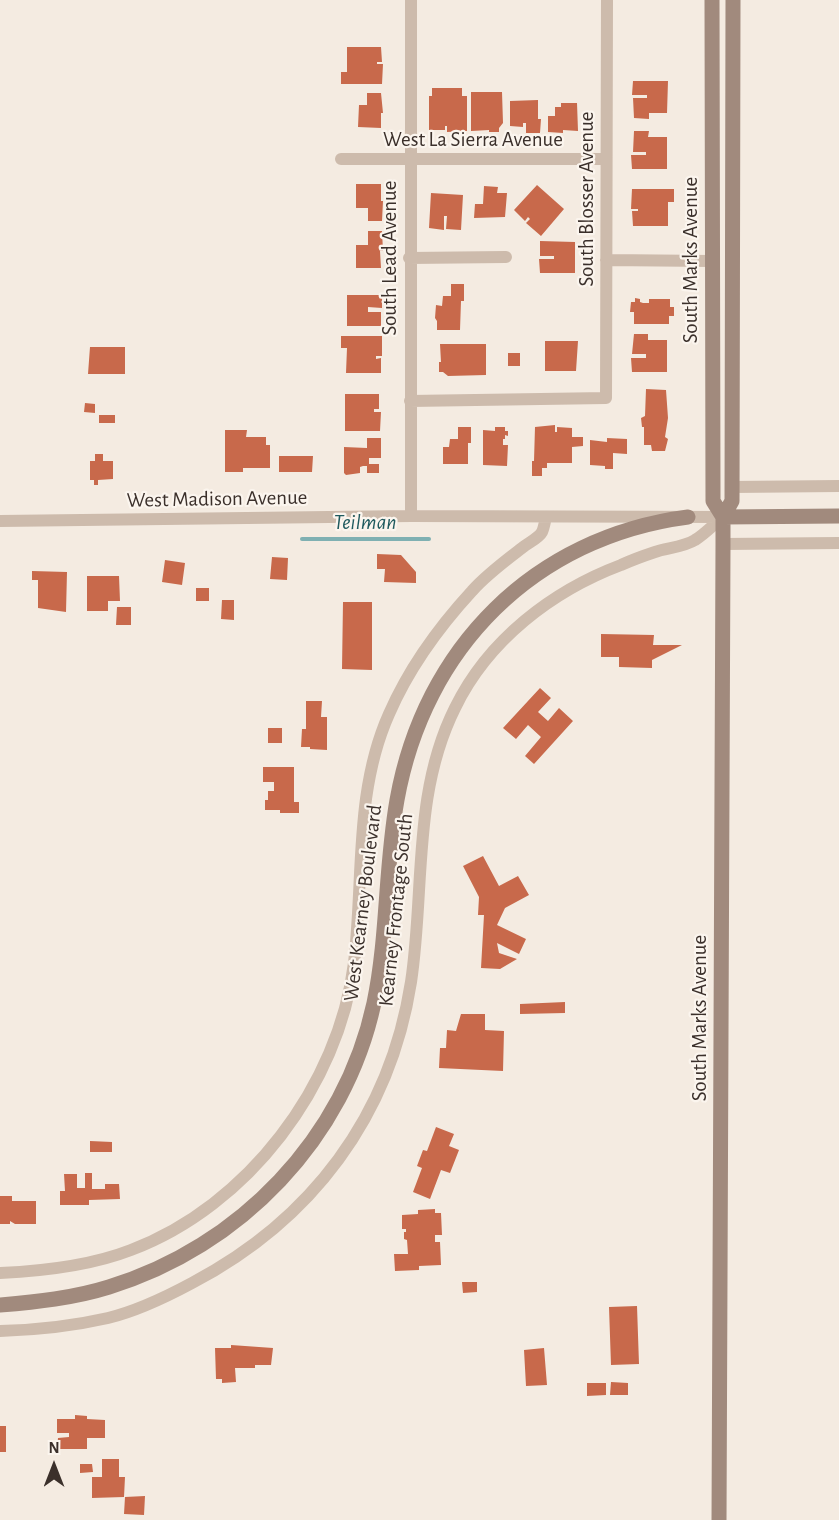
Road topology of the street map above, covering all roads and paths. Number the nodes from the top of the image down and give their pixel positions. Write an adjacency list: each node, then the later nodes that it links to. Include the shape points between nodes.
1 (411, 0): 6 (street, South Lead Avenue)
2 (607, 0): 7 (street, South Blosser Avenue)
3 (712, 0): 11 (main road, South Marks Avenue)
4 (733, 0): 14 (main road, South Marks Avenue)
5 (340, 159): 6 (street, West La Sierra Avenue)
6 (410, 159): 7 (street, West La Sierra Avenue); 9 (street, South Lead Avenue)
7 (606, 159): 10 (street, South Blosser Avenue)
8 (506, 257): 9 (street)
9 (409, 258): 12 (street, South Lead Avenue)
10 (606, 260): 11 (street); 12 (street, South Blosser Avenue, via 606,398)
11 (711, 261): 19 (main road, South Marks Avenue, via 713,501)
12 (410, 401): 15 (street, South Lead Avenue)
13 (839, 486): 14 (street)
14 (732, 487): 19 (main road, South Marks Avenue, via 732,501)
15 (411, 516): 17 (street, West Madison Avenue); 20 (street, West Madison Avenue)
16 (839, 516): 19 (main road)
17 (546, 517): 18 (street, West Madison Avenue); 23 (street, Kearney Frontage South, via 542,533 474,588 453,612 411,669 379,736 364,806 361,884 349,996 316,1083 279,1141 231,1189 160,1237 81,1264)
18 (688, 517): 19 (street, West Madison Avenue); 24 (main road, West Kearney Boulevard, via 629,528 553,565 497,605 444,672 427,703 405,764 397,801 382,957 362,1047 330,1115 293,1167 233,1224 164,1266 90,1292)
19 (723, 517): 22 (main road, South Marks Avenue); 25 (street, Kearney Frontage South, via 694,541 598,573 546,604 509,634 455,707 435,757 428,792 411,979 394,1056 354,1139 301,1205 220,1268 166,1297 112,1317)
20 (0, 521)
21 (839, 543): 22 (street)
22 (723, 544): 26 (main road, South Marks Avenue)
23 (0, 1273)
24 (0, 1305)
25 (0, 1331)
26 (719, 1520)

